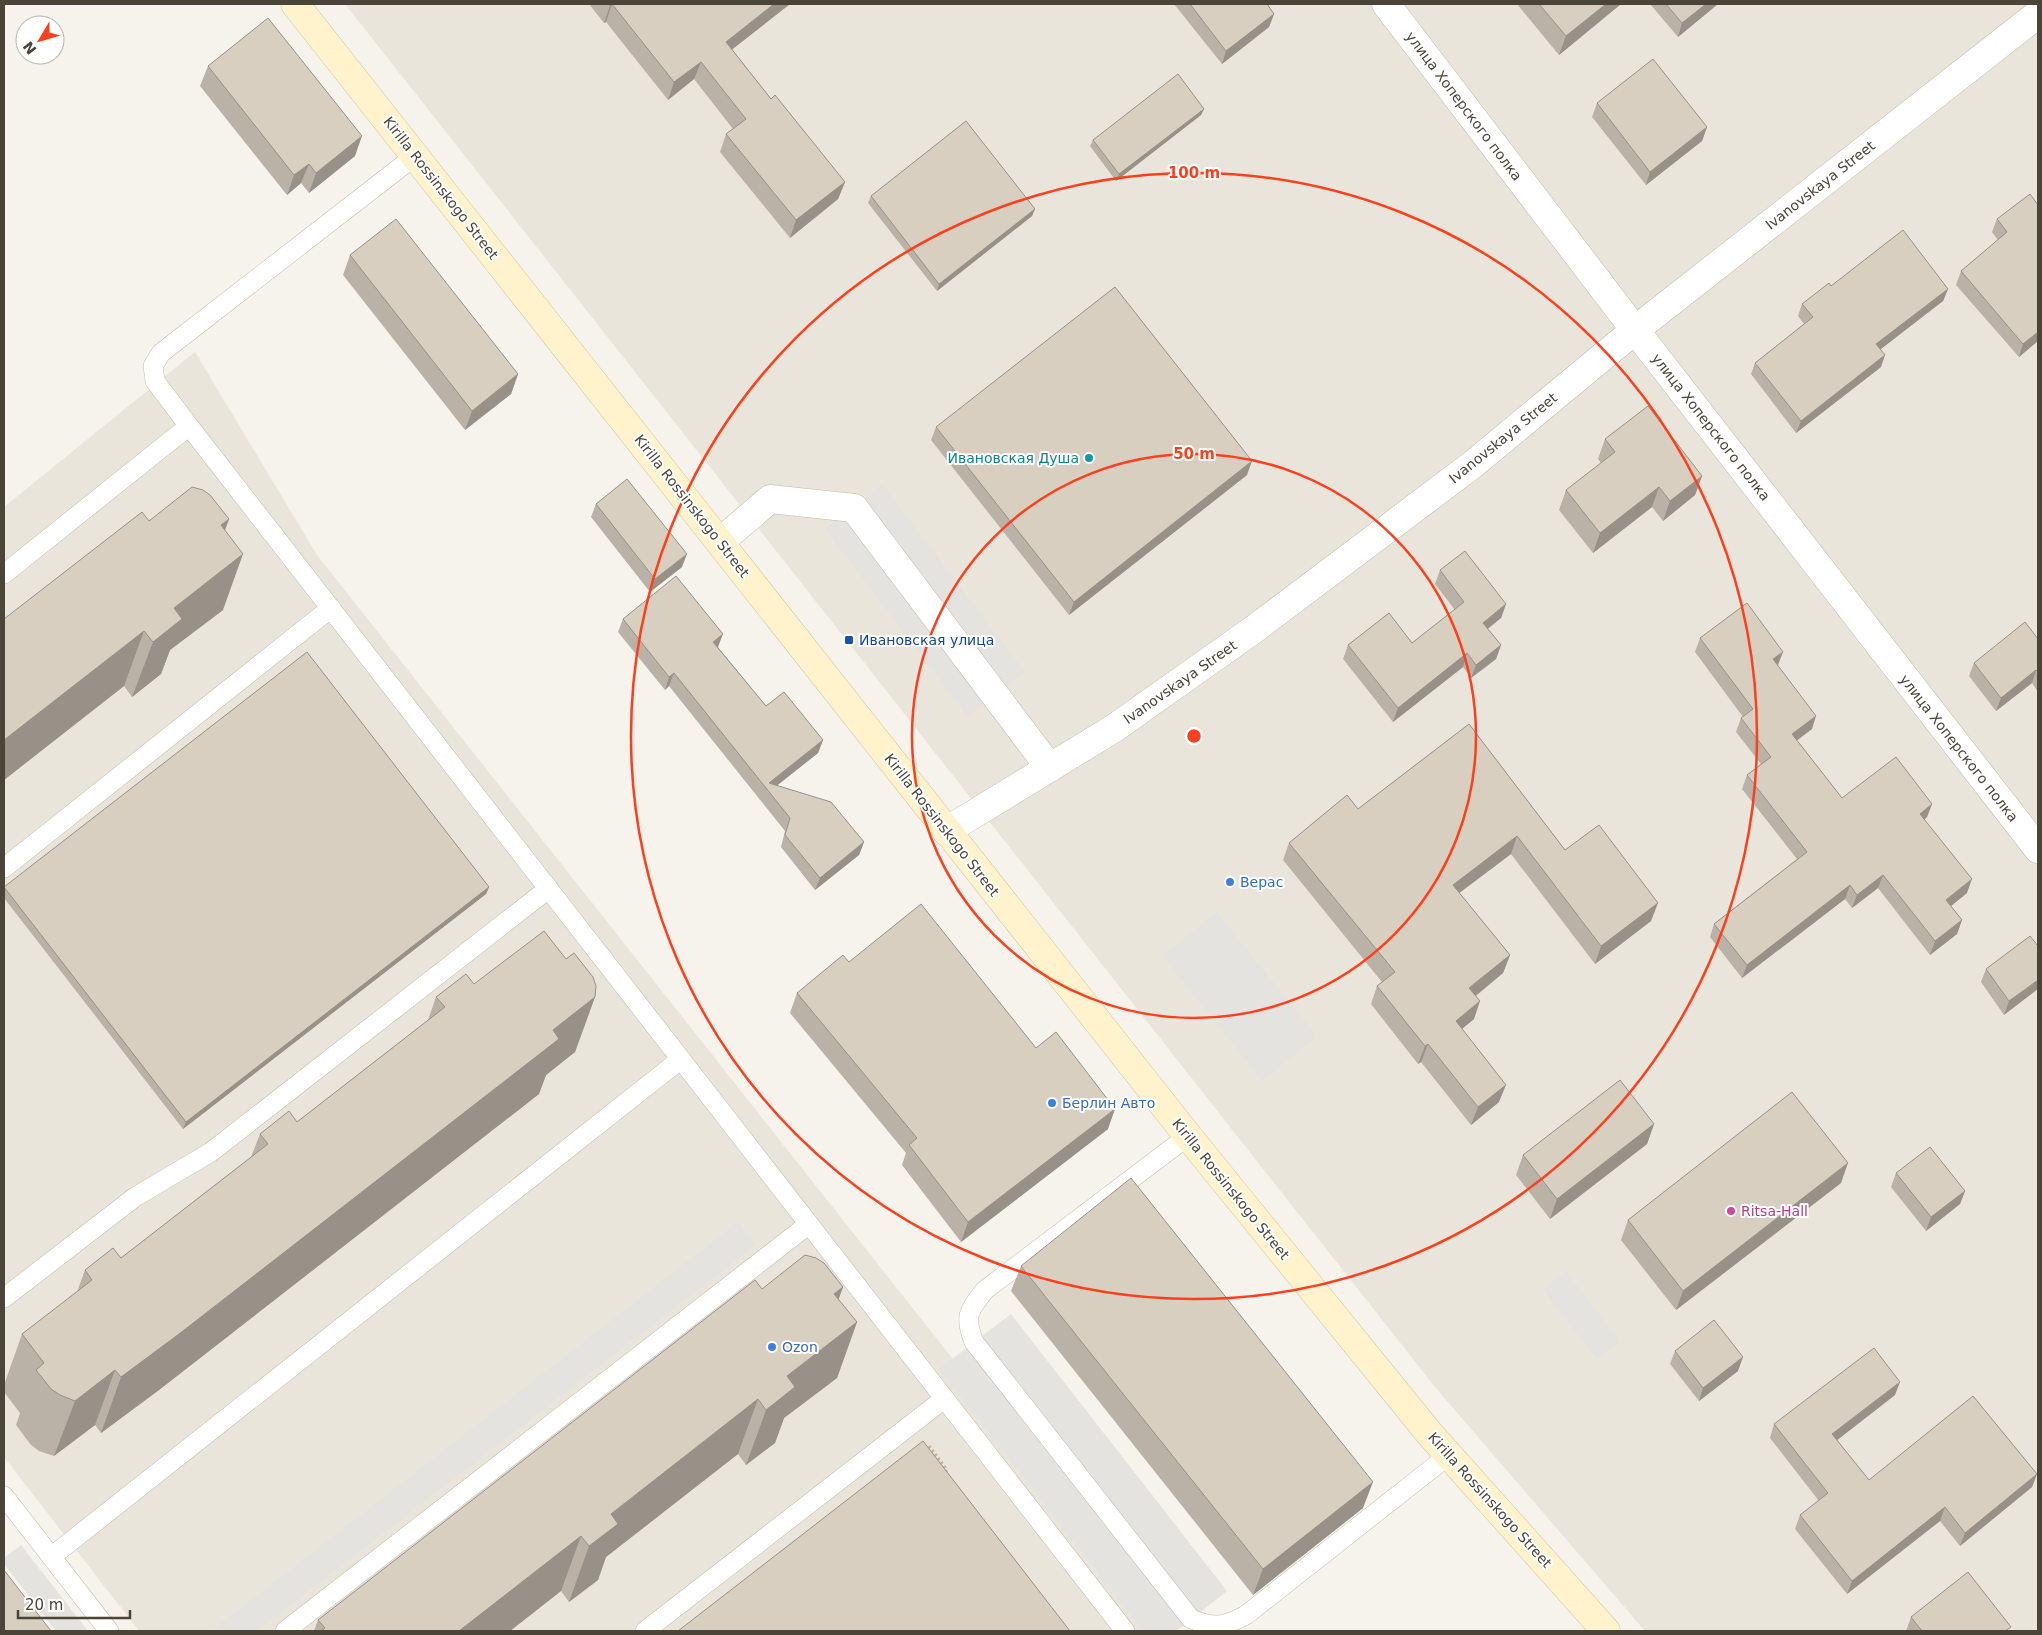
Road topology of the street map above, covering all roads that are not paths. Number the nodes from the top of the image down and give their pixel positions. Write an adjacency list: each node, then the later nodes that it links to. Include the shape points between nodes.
1 (295, 4): 4 (main road, Kirilla Rossinskogo Street)
2 (1386, 4): 5 (street, улица Хоперского полка)
3 (2038, 14): 5 (street, Ivanovskaya Street)
4 (415, 156): 6 (lane, via 162,353 153,366 155,381); 7 (main road, Kirilla Rossinskogo Street)
5 (1636, 330): 10 (street, Ivanovskaya Street, via 1472,465 1253,630 1113,729); 12 (street, улица Хоперского полка)
6 (189, 426): 8 (lane); 9 (lane)
7 (720, 542): 10 (street, via 770,499 854,508); 11 (main road, Kirilla Rossinskogo Street)
8 (4, 574)
9 (331, 608): 13 (lane); 14 (lane)
10 (1050, 768): 11 (street, Ivanovskaya Street)
11 (946, 831): 16 (main road, Kirilla Rossinskogo Street)
12 (2038, 849)
13 (4, 868)
14 (548, 889): 15 (lane); 18 (lane, via 211,1152 135,1197)
15 (680, 1059): 17 (lane); 22 (lane)
16 (1188, 1136): 20 (main road, Kirilla Rossinskogo Street); 20 (lane, via 985,1290 972,1306 967,1325 974,1342 1191,1619 1208,1626 1222,1625 1246,1615)
17 (809, 1224): 19 (lane); 24 (lane)
18 (4, 1298)
19 (944, 1399): 25 (lane); 26 (lane)
20 (1449, 1455): 27 (main road, Kirilla Rossinskogo Street)
21 (4, 1496): 22 (lane)
22 (51, 1557): 23 (lane)
23 (109, 1631)
24 (285, 1631)
25 (645, 1631)
26 (1125, 1631)
27 (1606, 1631)

